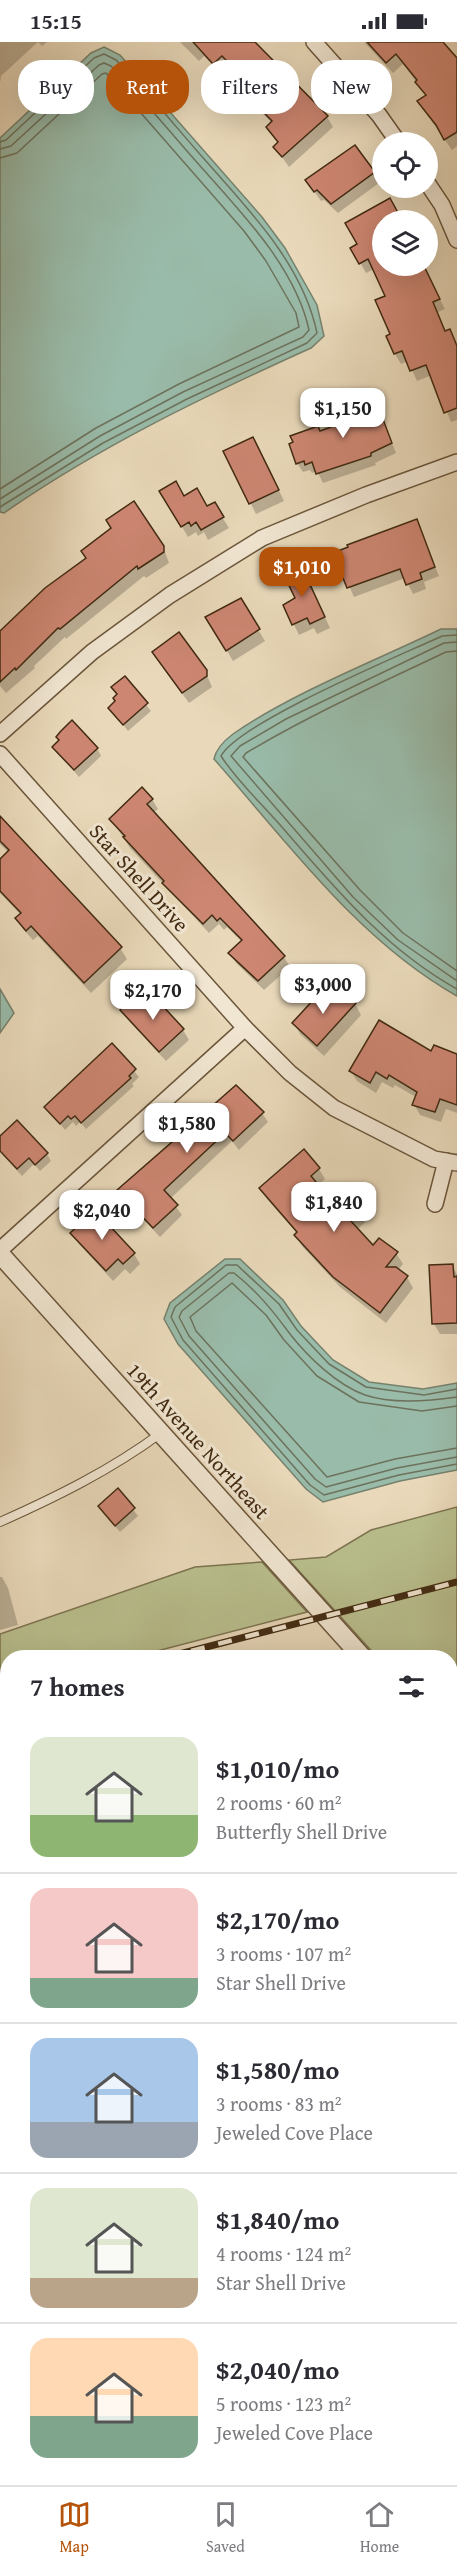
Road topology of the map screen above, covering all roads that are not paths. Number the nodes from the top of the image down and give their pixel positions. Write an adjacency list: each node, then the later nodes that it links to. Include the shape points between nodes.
1 (314, 42): 2 (street)
2 (391, 132)
3 (437, 198): 4 (street)
4 (457, 240)
5 (457, 462): 6 (street, via 262,538 170,595 92,652)
6 (0, 734)
7 (0, 754): 8 (street, Star Shell Drive)
8 (245, 1028): 9 (street, Star Shell Drive, via 290,1073 334,1108 434,1159); 11 (street)
9 (451, 1162): 10 (street)
10 (435, 1204)
11 (0, 1252): 12 (street, 19th Avenue Northeast)
12 (161, 1433): 13 (lane, via 124,1460); 14 (street, 19th Avenue Northeast)
13 (0, 1522)
14 (356, 1650)

